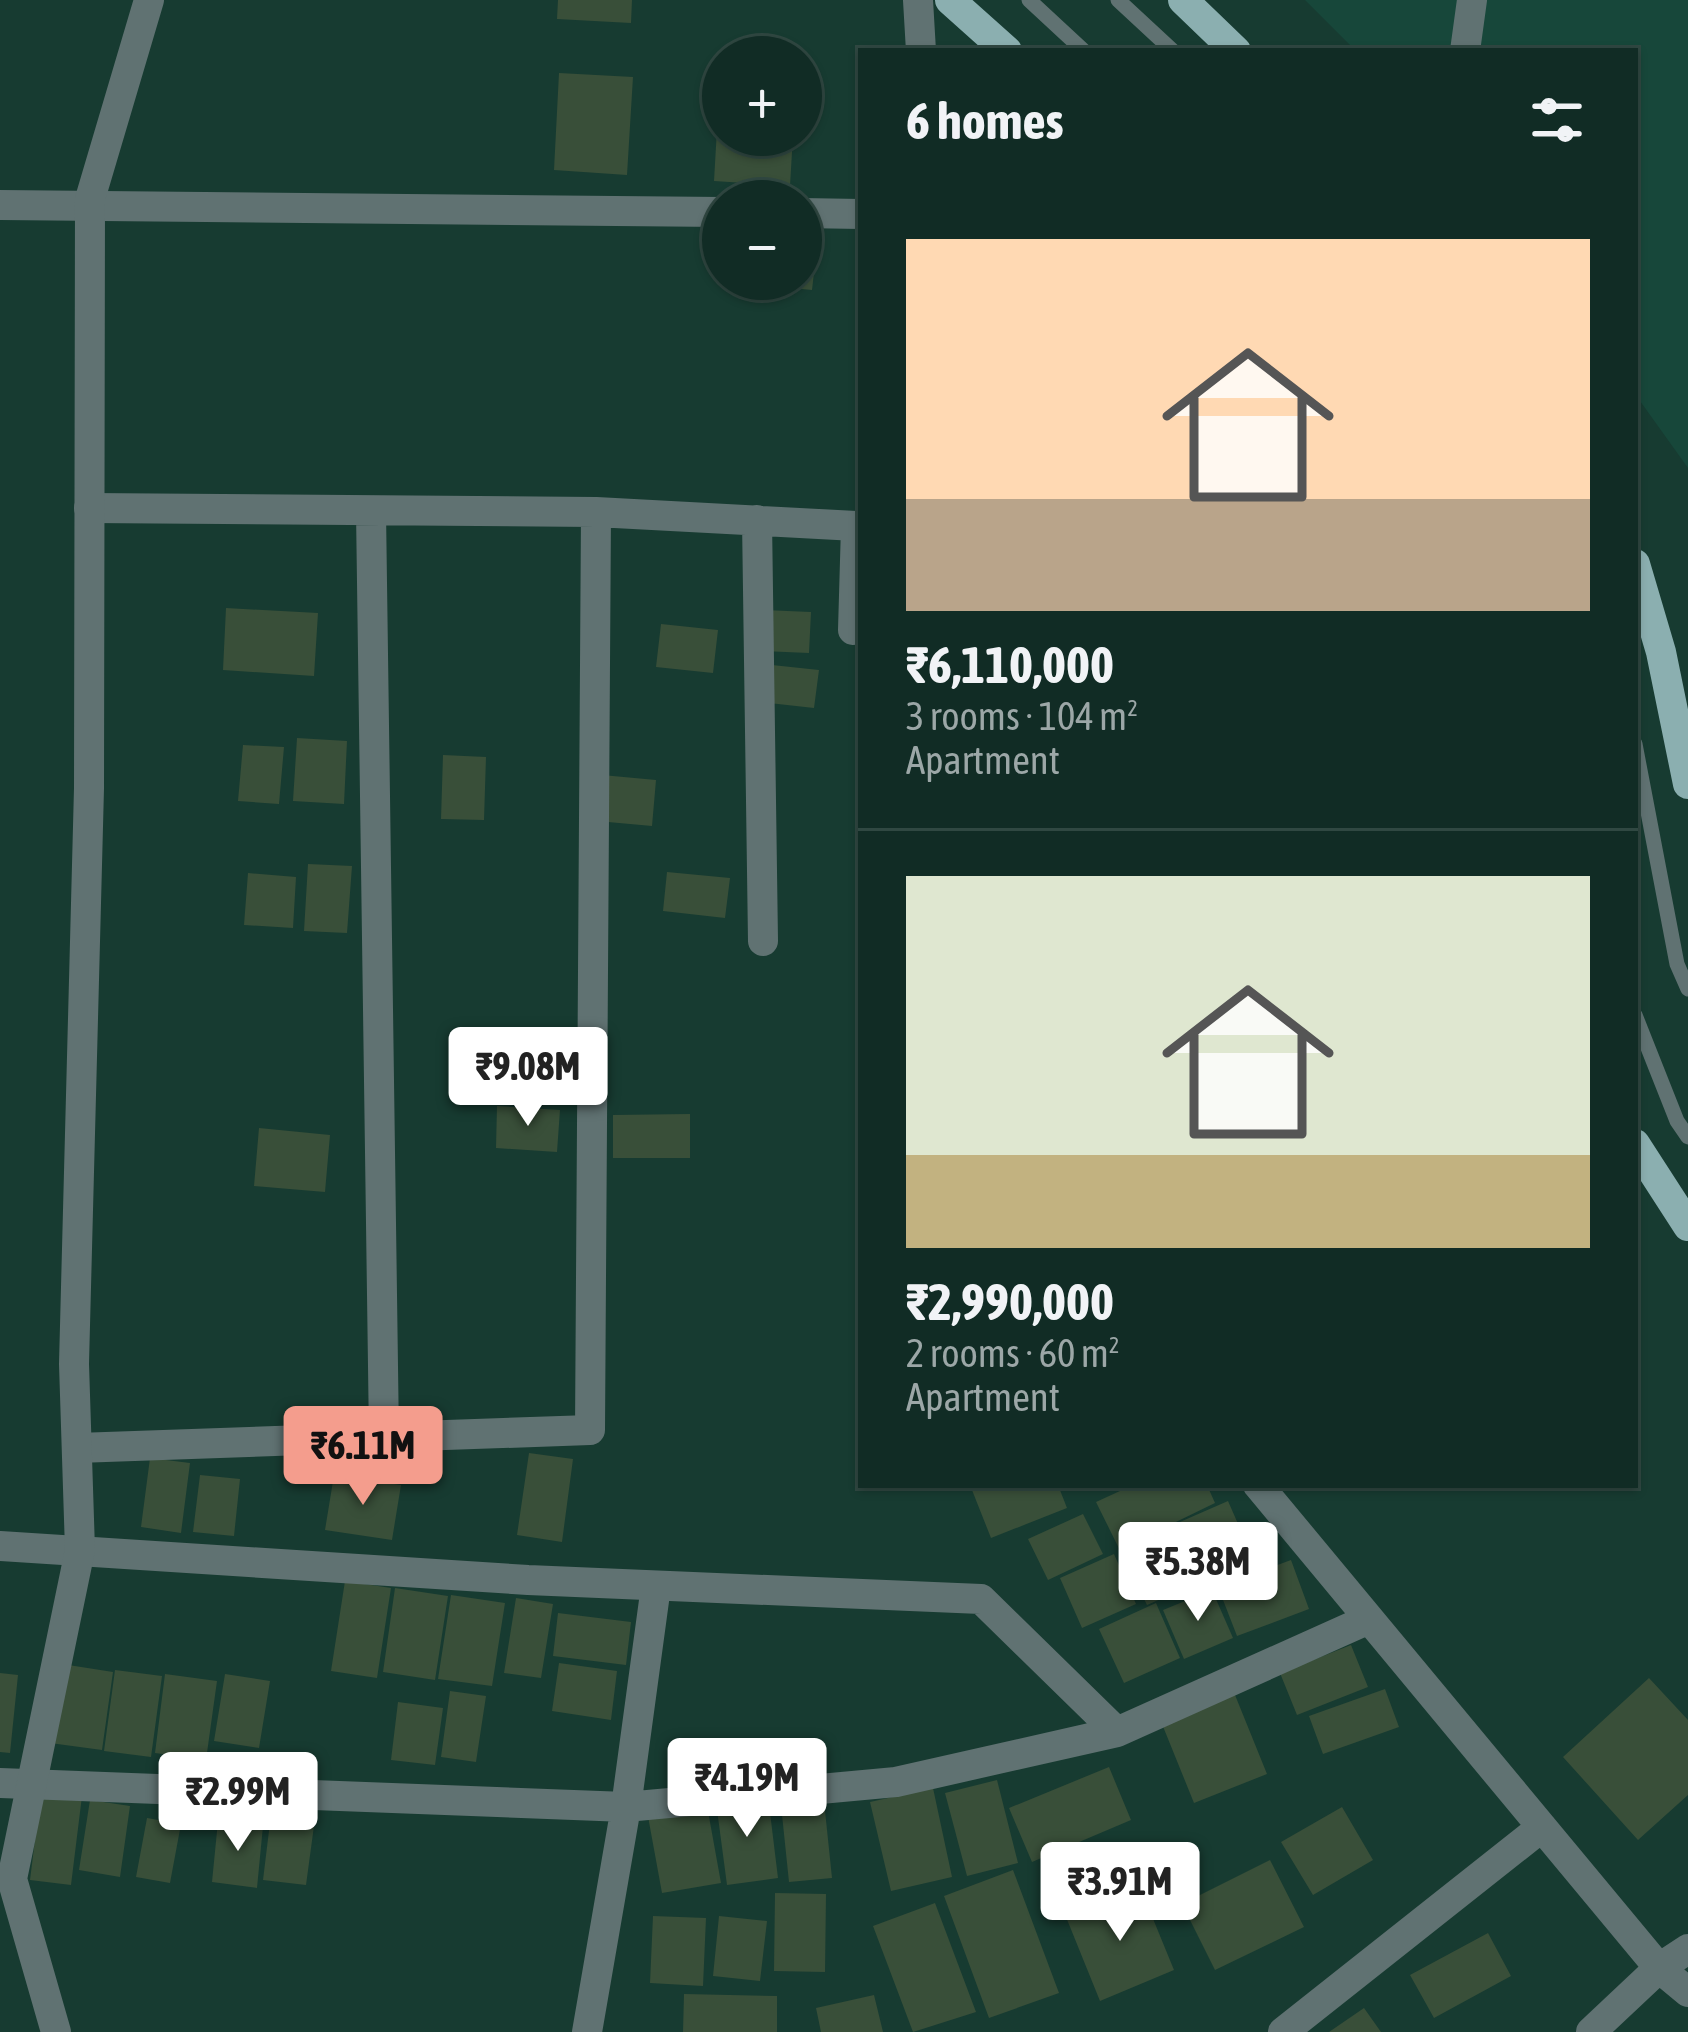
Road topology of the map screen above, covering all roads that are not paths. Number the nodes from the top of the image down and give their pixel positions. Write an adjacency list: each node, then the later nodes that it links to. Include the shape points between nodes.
1 (149, 0): 15 (street)
2 (918, 0): 8 (street)
3 (950, 0): 9 (main road)
4 (1029, 0): 10 (lane)
5 (1118, 0): 11 (lane)
6 (1183, 0): 12 (main road)
7 (1472, 0): 13 (street)
8 (921, 48)
9 (1004, 48)
10 (1081, 48)
11 (1170, 48)
12 (1233, 48)
13 (1465, 48)
14 (0, 205): 15 (street)
15 (90, 206): 16 (street); 19 (street)
16 (702, 212)
17 (822, 213): 18 (street)
18 (858, 214)
19 (89, 508): 20 (street); 35 (street)
20 (371, 511): 21 (street); 34 (street)
21 (596, 512): 23 (street); 34 (street, via 590,1430)
22 (858, 518): 23 (street); 25 (street)
23 (757, 520): 28 (street)
24 (1638, 574): 27 (main road)
25 (853, 630)
26 (1638, 760): 29 (lane)
27 (1688, 784)
28 (763, 940)
29 (1688, 988)
30 (1638, 1023): 31 (lane)
31 (1688, 1137)
32 (1638, 1149): 33 (main road)
33 (1688, 1226)
34 (383, 1437): 35 (street)
35 (76, 1448): 38 (street)
36 (1260, 1488): 40 (street)
37 (0, 1546): 38 (street)
38 (80, 1550): 39 (street); 43 (street)
39 (656, 1586): 41 (street, via 981,1599); 44 (street)
40 (1369, 1619): 41 (street); 45 (street)
41 (1117, 1732): 44 (street, via 896,1782)
42 (0, 1783): 43 (street)
43 (32, 1785): 44 (street); 49 (street, via 12,1879)
44 (626, 1807): 50 (street)
45 (1542, 1827): 47 (street); 51 (street)
46 (1688, 1949): 47 (street)
47 (1659, 1968): 48 (street); 52 (street)
48 (1688, 1992)
49 (56, 2032)
50 (587, 2032)
51 (1283, 2032)
52 (1592, 2032)

